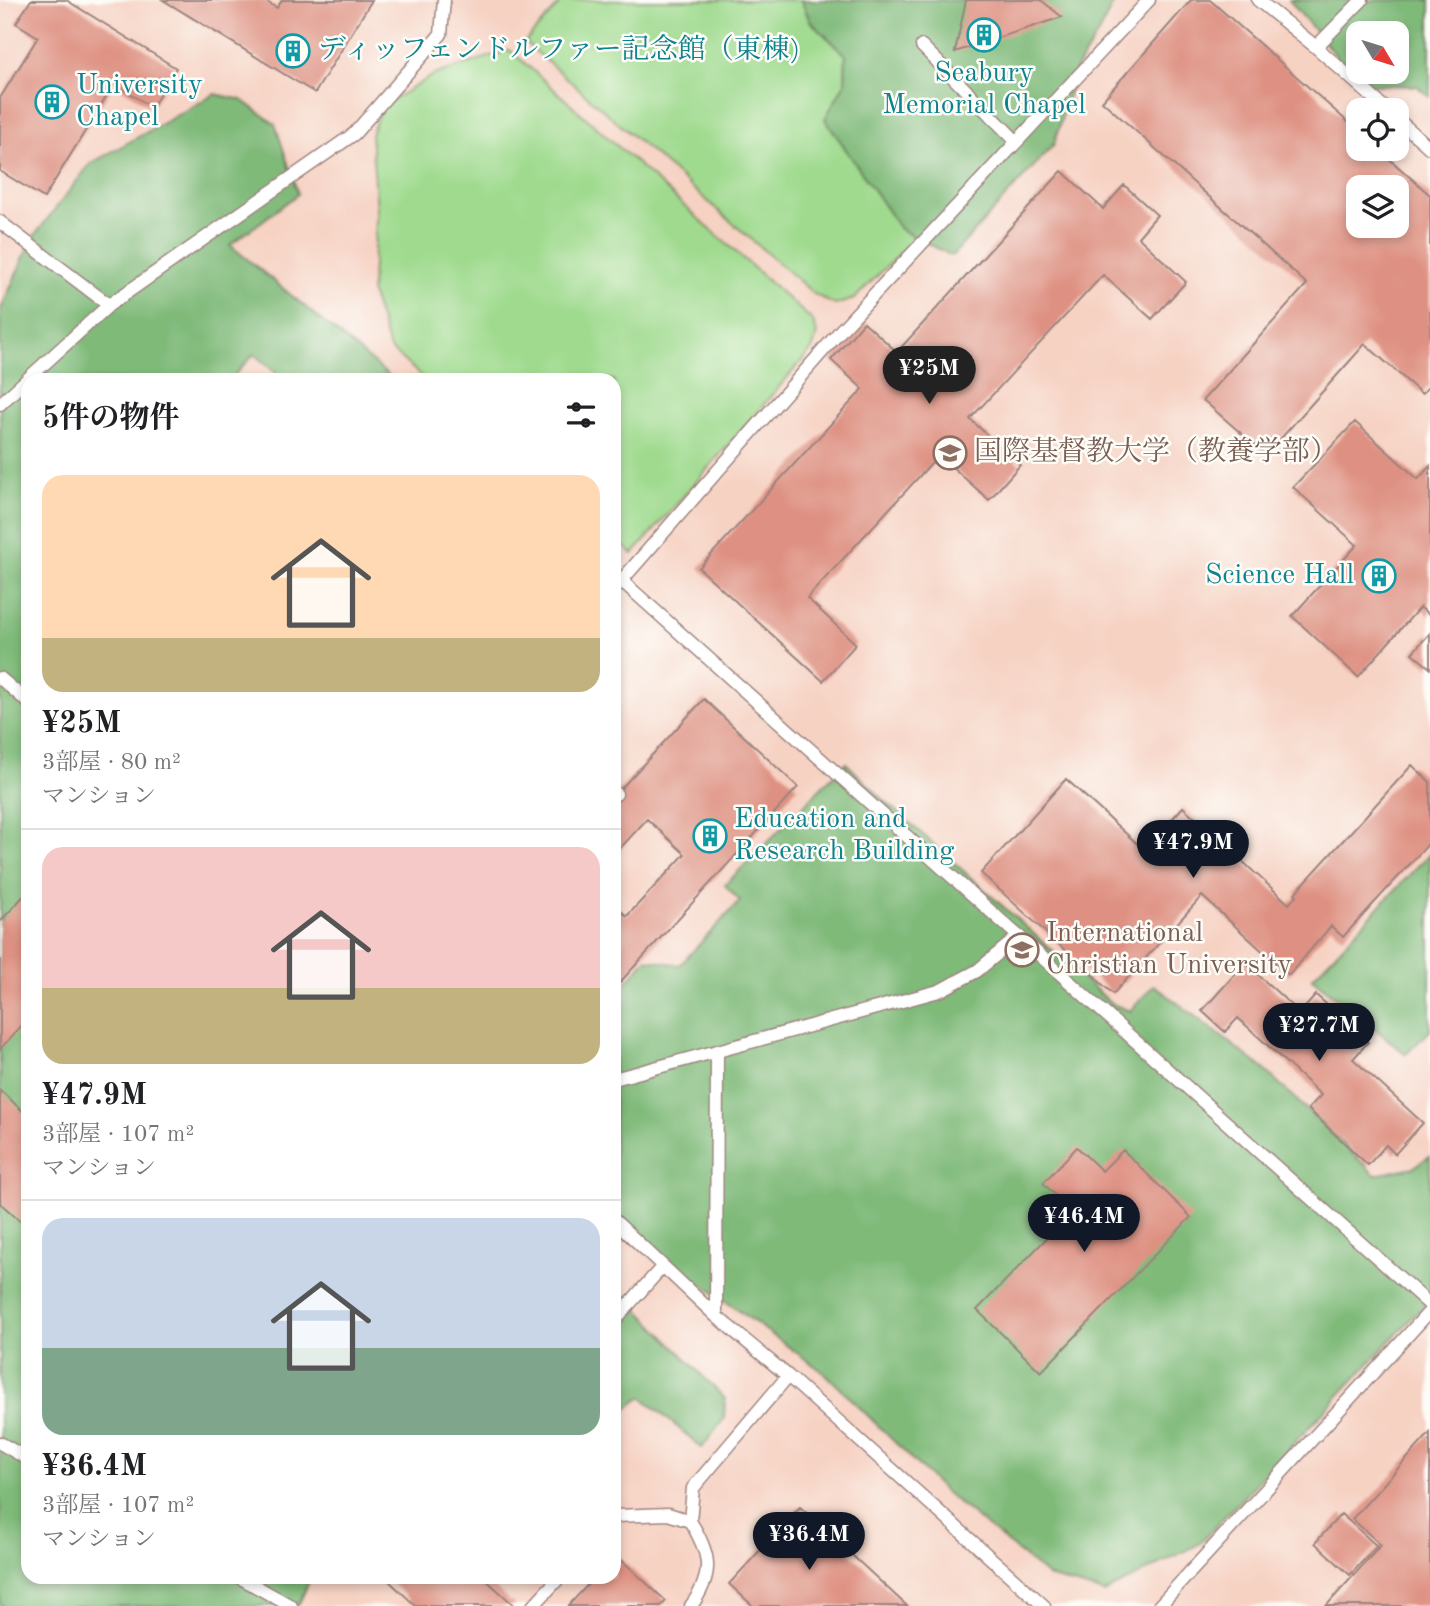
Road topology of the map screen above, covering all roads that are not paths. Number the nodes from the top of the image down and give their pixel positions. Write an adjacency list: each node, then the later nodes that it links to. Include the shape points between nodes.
1 (444, 0): 12 (lane, via 441,34 354,134)
2 (1149, 0): 9 (lane)
3 (1258, 0): 6 (lane)
4 (1362, 0): 6 (lane)
5 (922, 46): 9 (lane)
6 (1316, 47): 7 (lane)
7 (1373, 98)
8 (1409, 129): 10 (lane)
9 (1016, 141): 16 (lane, via 842,329)
10 (1430, 148)
11 (0, 222): 12 (lane)
12 (109, 305): 13 (lane)
13 (34, 373)
14 (21, 385): 15 (lane)
15 (0, 404)
16 (621, 582)
17 (621, 588): 20 (lane)
18 (0, 678): 19 (lane)
19 (21, 696)
20 (1018, 936): 21 (lane, via 977,971 939,990); 25 (lane)
21 (717, 1052): 22 (lane); 28 (lane)
22 (621, 1077)
23 (621, 1227): 24 (lane)
24 (663, 1266): 27 (lane); 28 (lane)
25 (1430, 1305)
26 (1430, 1311): 40 (lane)
27 (621, 1313)
28 (716, 1316): 29 (lane)
29 (788, 1376): 33 (lane, via 693,1488); 39 (lane)
30 (0, 1443): 31 (lane)
31 (21, 1455)
32 (621, 1516): 33 (lane, via 668,1514)
33 (690, 1521): 38 (lane, via 704,1544 708,1568)
34 (252, 1584): 36 (lane)
35 (553, 1584): 37 (lane)
36 (291, 1606)
37 (533, 1606)
38 (691, 1606)
39 (1044, 1606)
40 (1159, 1606)

